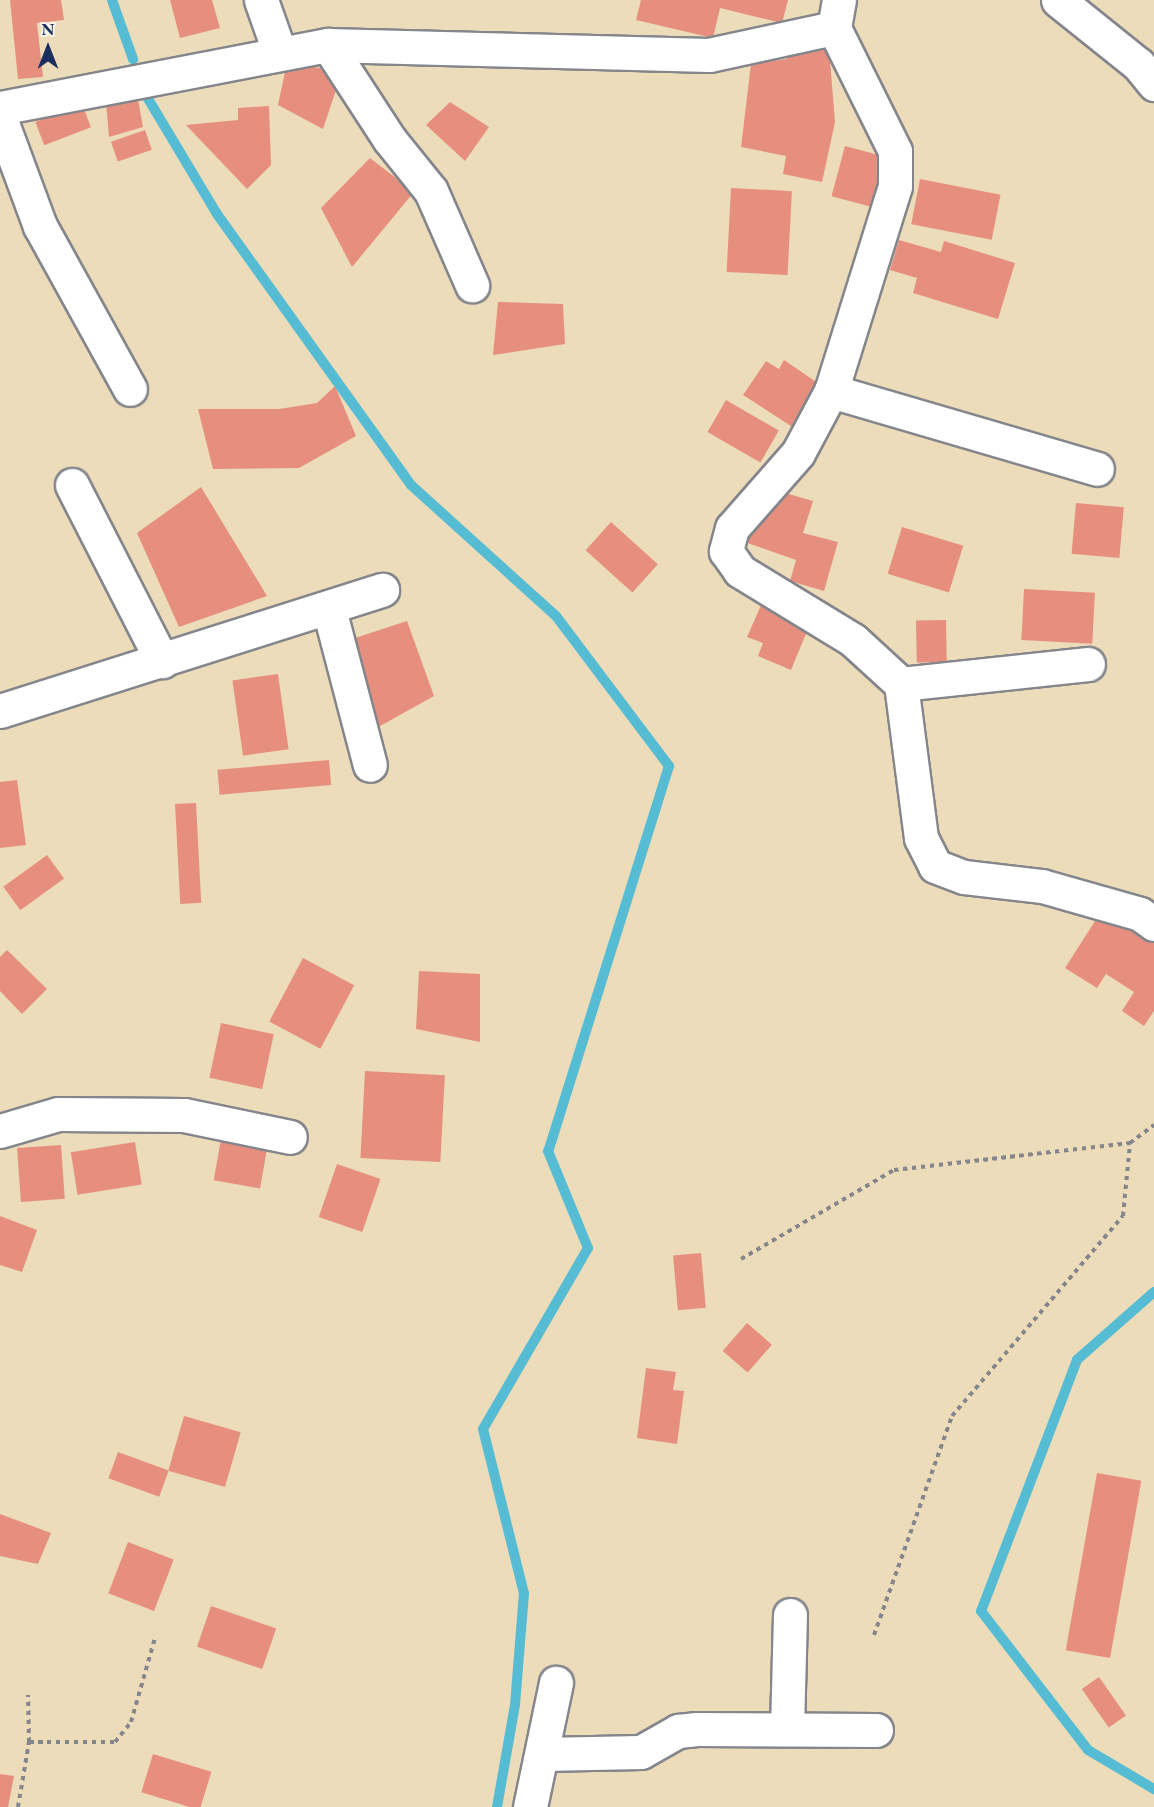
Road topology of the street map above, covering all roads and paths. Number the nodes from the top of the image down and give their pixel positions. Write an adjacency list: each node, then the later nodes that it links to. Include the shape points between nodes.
1 (261, 0): 5 (street)
2 (1058, 0): 6 (street, via 1138,64)
3 (837, 14): 4 (street, via 709,55); 11 (street, via 895,151 895,186)
4 (328, 45): 5 (street); 9 (street, via 390,140 431,191)
5 (280, 54): 7 (street)
6 (1154, 84)
7 (0, 108)
8 (0, 118): 10 (street, via 40,226)
9 (472, 285)
10 (130, 389)
11 (831, 391): 12 (street); 18 (street, via 798,453 732,528 726,551 740,571 853,640)
12 (1097, 468)
13 (72, 485): 16 (street)
14 (382, 590): 15 (street)
15 (329, 609): 16 (street); 20 (street)
16 (162, 661): 19 (street)
17 (1088, 664): 18 (street)
18 (901, 684): 21 (street, via 921,838 935,866 964,877 1042,886 1140,914)
19 (0, 711)
20 (370, 765)
21 (1154, 924)
22 (1154, 1125): 25 (path)
23 (0, 1131): 24 (street, via 58,1114 184,1115)
24 (290, 1137)
25 (1130, 1143): 26 (path, via 894,1170); 28 (path, via 1123,1216 952,1416)
26 (741, 1259)
27 (790, 1615): 32 (street)
28 (874, 1635)
29 (155, 1638): 34 (path, via 131,1722 115,1742)
30 (556, 1683): 35 (street)
31 (28, 1695): 34 (path)
32 (787, 1729): 33 (street); 35 (street, via 678,1731 641,1752)
33 (876, 1730)
34 (29, 1742): 36 (path)
35 (542, 1754): 37 (street)
36 (18, 1807)
37 (530, 1807)

